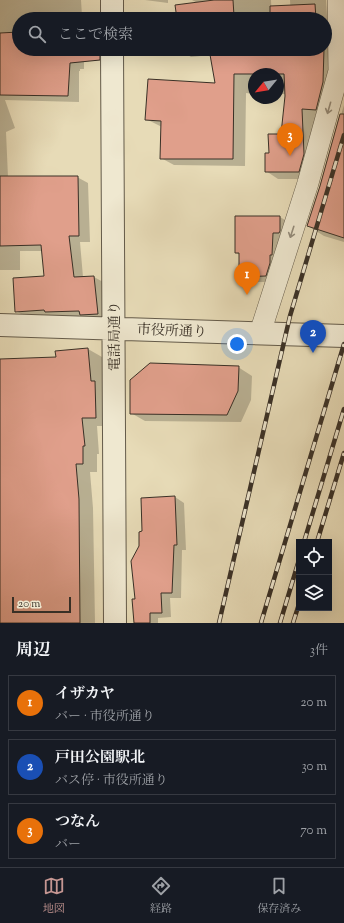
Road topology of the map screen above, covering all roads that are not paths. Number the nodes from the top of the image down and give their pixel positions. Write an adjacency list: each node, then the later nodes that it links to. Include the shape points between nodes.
1 (112, 0): 3 (street)
2 (338, 0): 7 (street, one-way to 7, via 339,71 308,183)
3 (112, 12)
4 (112, 56): 6 (street, 電話局通り)
5 (0, 325): 6 (street, 市役所通り)
6 (114, 328): 7 (street, 市役所通り); 9 (street, 電話局通り)
7 (260, 333): 8 (street, 市役所通り)
8 (344, 336)
9 (116, 623)

